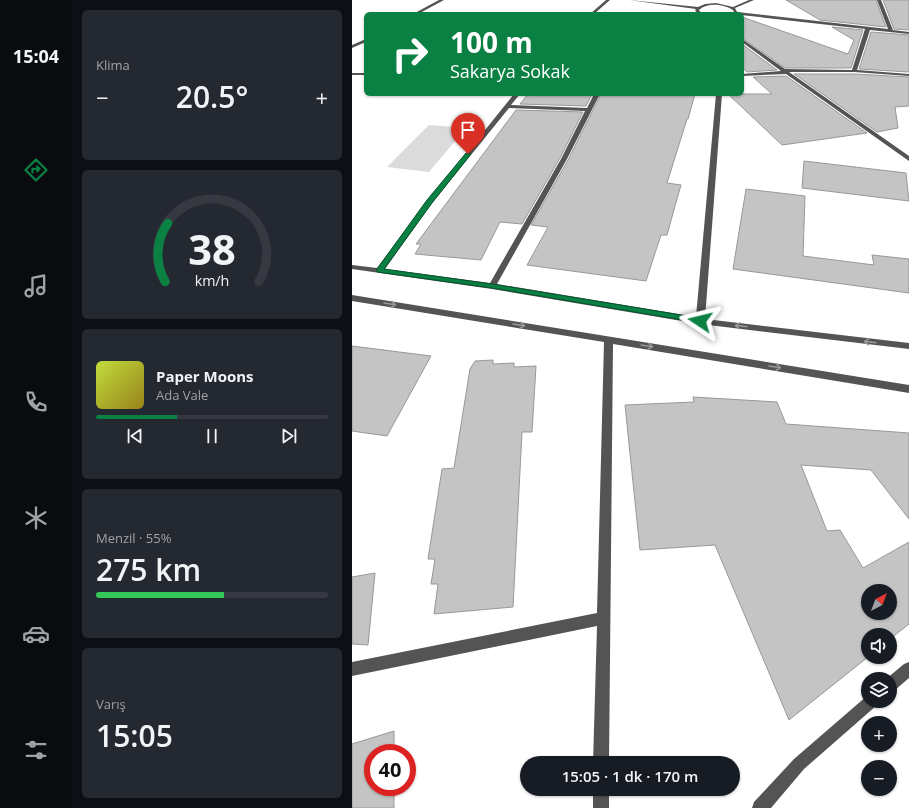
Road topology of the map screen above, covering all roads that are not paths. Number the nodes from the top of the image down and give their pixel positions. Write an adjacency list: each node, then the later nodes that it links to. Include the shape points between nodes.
1 (442, 0): 10 (street)
2 (608, 0): 11 (street)
3 (630, 0): 8 (street)
4 (714, 0): 7 (street)
5 (752, 0): 9 (street)
6 (879, 0): 16 (street)
7 (717, 5): 8 (street); 9 (street)
8 (698, 8): 12 (street)
9 (733, 8): 13 (street)
10 (419, 12)
11 (594, 12)
12 (700, 12)
13 (736, 12)
14 (744, 15): 15 (street)
15 (868, 28): 16 (street); 22 (street)
16 (891, 31): 17 (street)
17 (909, 33)
18 (364, 41): 20 (street)
19 (744, 41): 21 (street)
20 (352, 48)
21 (785, 71): 22 (street); 25 (street); 32 (street)
22 (854, 71): 26 (street)
23 (352, 74): 24 (street)
24 (364, 74)
25 (744, 75)
26 (909, 75)
27 (515, 96): 30 (street)
28 (596, 96): 31 (street)
29 (719, 96): 37 (street)
30 (507, 106): 31 (street); 34 (street)
31 (589, 110): 35 (street)
32 (909, 159)
33 (352, 267): 34 (street)
34 (379, 271): 35 (street)
35 (492, 286): 37 (street)
36 (352, 298): 38 (street, one-way to 38)
37 (700, 321): 39 (street, one-way to 37)
38 (609, 340): 40 (street, one-way to 40); 41 (street)
39 (909, 346)
40 (909, 389)
41 (603, 618): 43 (street); 46 (street)
42 (909, 668): 44 (street)
43 (352, 669)
44 (897, 679)
45 (864, 708): 49 (street, via 799,764)
46 (601, 756)
47 (601, 796): 48 (street)
48 (601, 808)
49 (760, 808)

